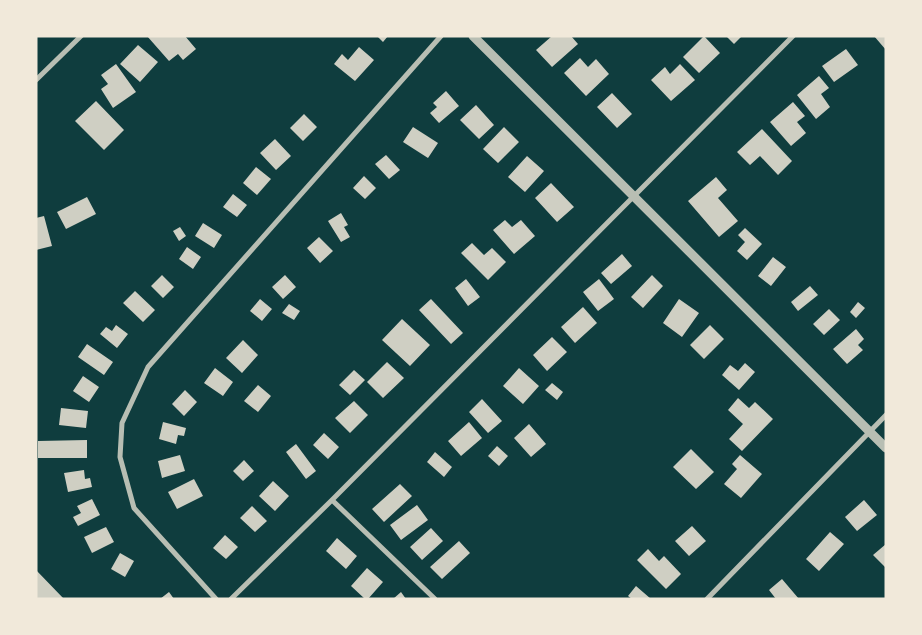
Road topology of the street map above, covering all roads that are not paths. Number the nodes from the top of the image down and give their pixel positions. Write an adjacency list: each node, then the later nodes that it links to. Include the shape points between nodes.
1 (81, 36): 5 (street)
2 (441, 36): 11 (street, via 148,367 122,423 120,458 134,508)
3 (473, 36): 6 (street)
4 (794, 36): 6 (street)
5 (36, 80)
6 (634, 197): 8 (street); 10 (street)
7 (886, 415): 8 (street)
8 (869, 432): 9 (street); 14 (street)
9 (886, 448)
10 (332, 500): 12 (street); 13 (street)
11 (216, 599)
12 (232, 599)
13 (435, 599)
14 (706, 599)

